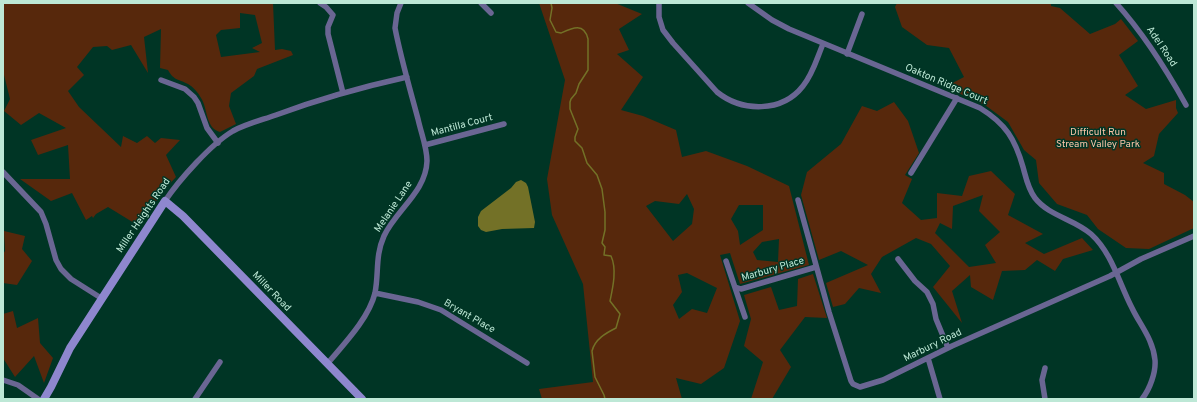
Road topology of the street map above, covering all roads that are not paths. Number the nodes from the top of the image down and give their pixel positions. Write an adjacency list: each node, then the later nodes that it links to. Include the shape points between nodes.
1 (320, 3): 13 (street, via 333,15 328,34)
2 (401, 3): 11 (street, Melanie Lane, via 395,28)
3 (481, 3): 7 (street)
4 (659, 3): 9 (street, via 660,23 668,38 716,92 737,104 764,107 783,102 794,95 807,80)
5 (748, 3): 9 (street, Oakton Ridge Court, via 772,20)
6 (1116, 3): 15 (street, Adel Road, via 1163,64)
7 (491, 12)
8 (862, 14): 10 (street)
9 (823, 44): 10 (street, Oakton Ridge Court)
10 (847, 54): 14 (street, Oakton Ridge Court)
11 (407, 77): 13 (street, Miller Heights Road); 18 (street, Melanie Lane)
12 (162, 80): 17 (street, via 190,93 198,103 206,128)
13 (343, 93): 17 (street, Miller Heights Road, via 249,124 233,131)
14 (957, 98): 20 (street); 27 (street, Oakton Ridge Court, via 988,113 1003,126 1014,141 1027,184 1035,198 1048,210 1092,234)
15 (1186, 105)
16 (504, 124): 18 (street, Mantilla Court)
17 (218, 143): 21 (street, Miller Heights Road)
18 (425, 145): 29 (street, Melanie Lane, via 427,160 424,178 389,227 380,246)
19 (3, 172): 30 (street, via 41,212 61,269)
20 (911, 173)
21 (165, 200): 30 (street, Miller Heights Road); 35 (street, Miller Road, via 184,216)
22 (798, 200): 26 (street, Marbury Road)
23 (1194, 236): 27 (street, Marbury Road)
24 (898, 259): 32 (street, via 927,292)
25 (726, 262): 28 (street, Marbury Place)
26 (816, 267): 28 (street, Marbury Place, via 740,289); 33 (street, Marbury Road, via 854,384 864,387)
27 (1116, 272): 32 (street, Marbury Road); 45 (street, Oakton Ridge Court, via 1154,352 1155,369)
28 (735, 287): 31 (street, Marbury Place)
29 (375, 292): 35 (street, Melanie Lane, via 366,313); 36 (street, Bryant Place, via 441,310)
30 (102, 298): 40 (street, Miller Heights Road, via 65,355)
31 (745, 318)
32 (948, 348): 33 (street, Marbury Road)
33 (928, 358): 43 (street)
34 (220, 362): 41 (street)
35 (328, 363): 42 (street, Miller Road)
36 (527, 363)
37 (1045, 368): 44 (street, via 1042,380)
38 (3, 380): 39 (street)
39 (38, 399)
40 (44, 399)
41 (195, 399)
42 (362, 399)
43 (940, 399)
44 (1045, 399)
45 (1143, 399)

